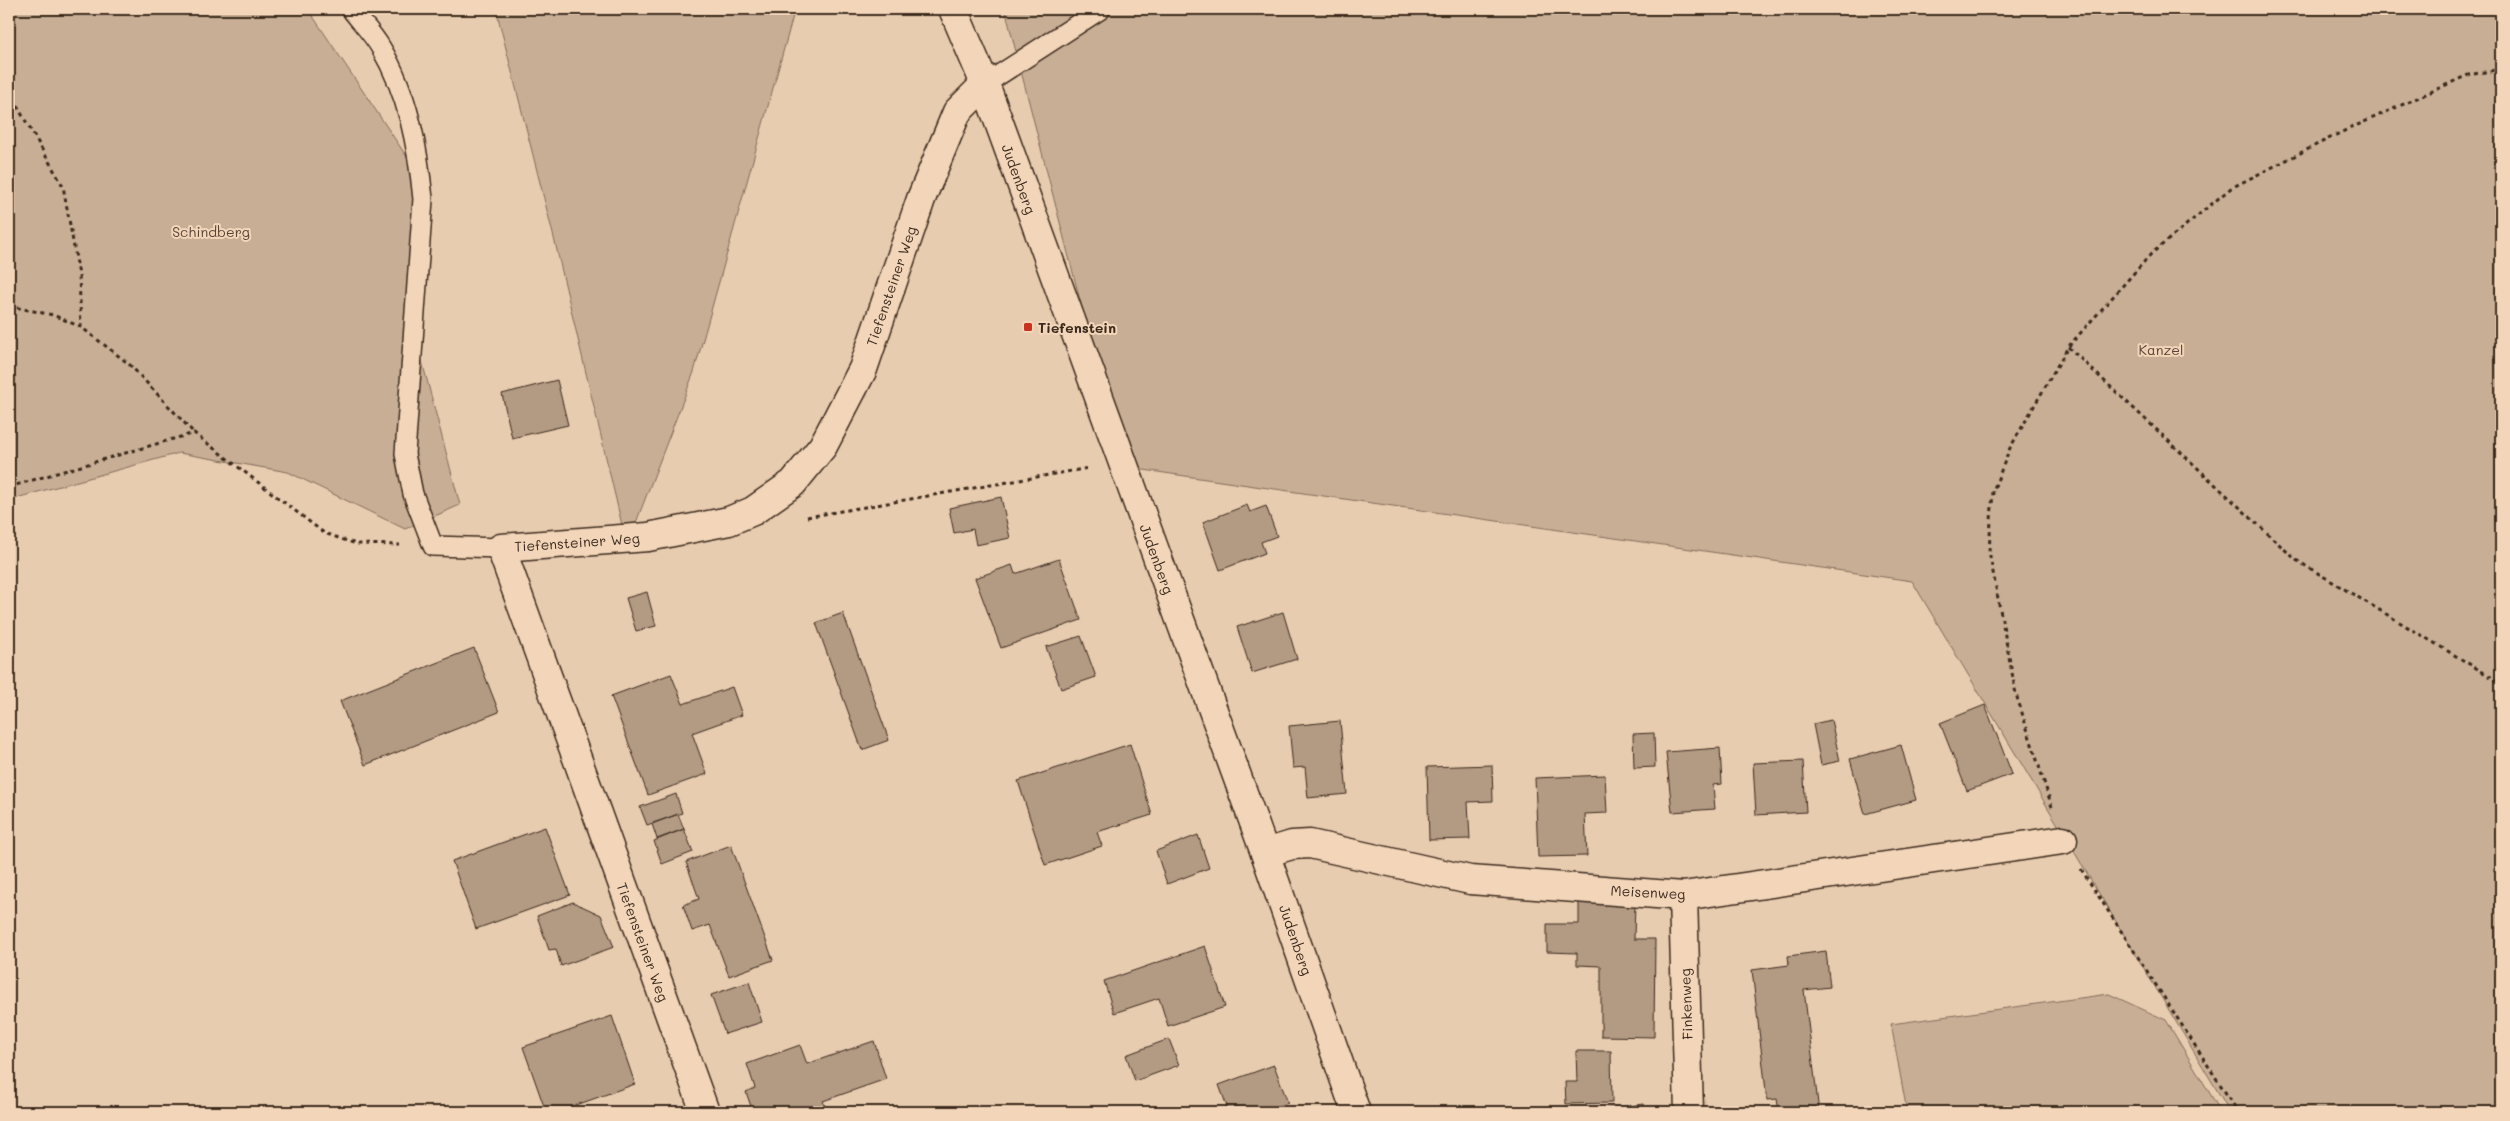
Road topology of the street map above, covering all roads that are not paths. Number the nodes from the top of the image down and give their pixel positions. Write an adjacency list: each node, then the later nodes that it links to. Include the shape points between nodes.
1 (351, 9): 5 (lane, via 380,47 397,78 419,157 423,199 405,454 414,494 433,546)
2 (953, 9): 4 (street, Judenberg)
3 (1101, 9): 4 (lane)
4 (985, 84): 5 (street, Tiefensteiner Weg, via 957,112 921,199 863,370 824,446 793,483 752,511 729,521 648,537); 7 (street, Judenberg)
5 (501, 548): 9 (street, Tiefensteiner Weg)
6 (2063, 840): 8 (street, Meisenweg)
7 (1265, 853): 8 (street, Meisenweg, via 1310,844 1470,880); 10 (street, Judenberg)
8 (1683, 896): 11 (street, Finkenweg)
9 (705, 1112)
10 (1356, 1112)
11 (1689, 1112)

